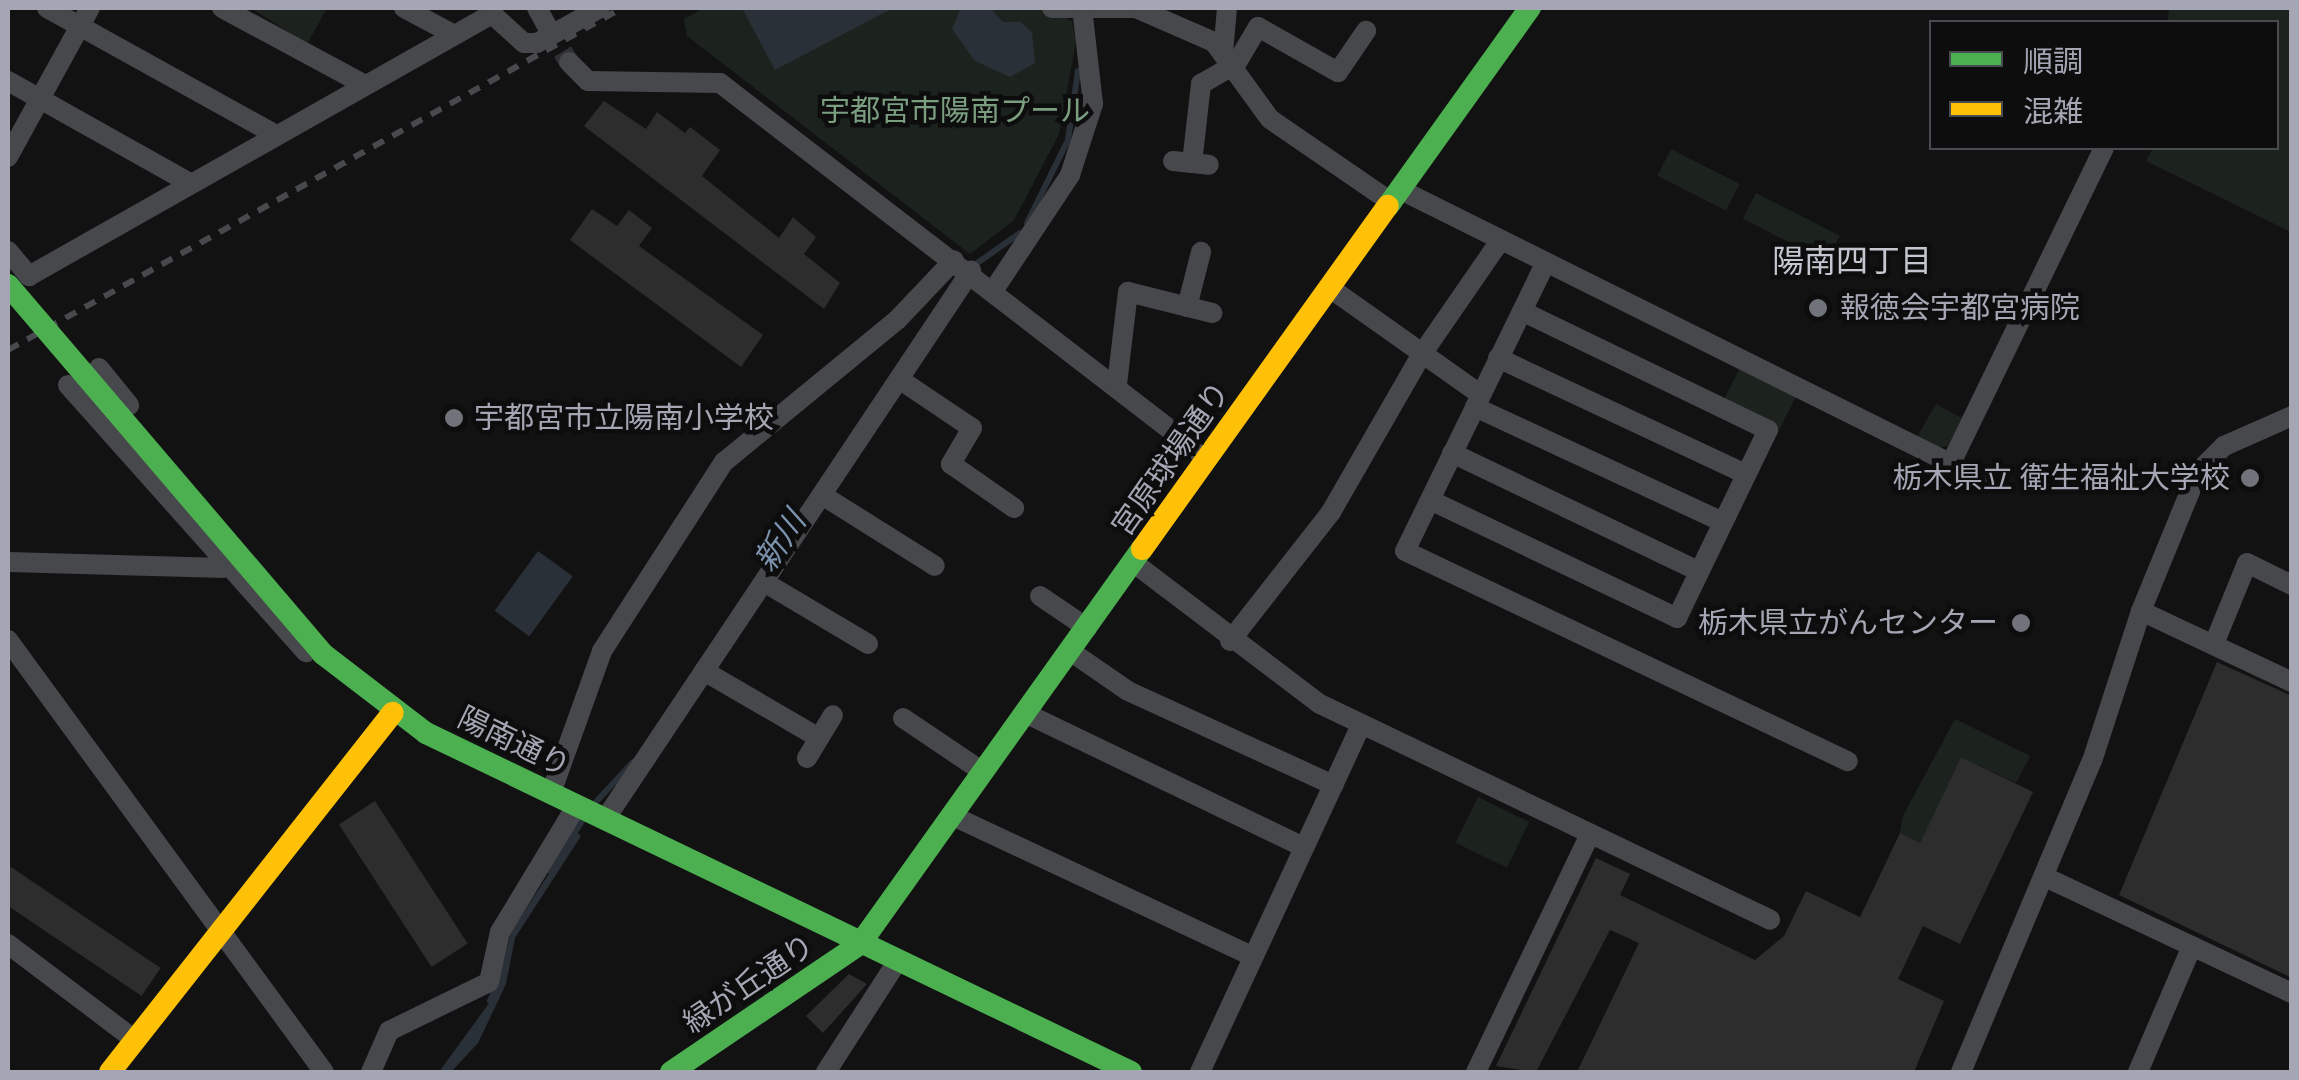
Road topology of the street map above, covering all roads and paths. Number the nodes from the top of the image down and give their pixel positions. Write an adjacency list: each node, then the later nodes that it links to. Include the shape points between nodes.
1 (47, 8): 11 (street)
2 (222, 8): 17 (street)
3 (404, 8): 13 (street)
4 (600, 8): 9 (street, via 524,44)
5 (1052, 8): 6 (street)
6 (1082, 8): 10 (street); 31 (street, via 1093,104 1070,175)
7 (1227, 8): 14 (street)
8 (1520, 10): 24 (street, 宮原球場通り)
9 (489, 11): 13 (street)
10 (1160, 13): 14 (street)
11 (85, 17): 18 (street); 19 (street)
12 (1366, 31): 14 (street, via 1338,72 1258,27)
13 (450, 32): 17 (street)
14 (1229, 58): 22 (street, via 1201,84); 24 (street, via 1270,119)
15 (569, 62): 29 (street, via 588,81 720,83)
16 (8, 81): 18 (street)
17 (361, 83): 19 (street)
18 (40, 99): 21 (street); 23 (street)
19 (274, 134): 23 (street)
20 (2103, 150): 46 (street)
21 (8, 157)
22 (1191, 163)
23 (190, 182): 26 (street, via 29,276)
24 (1397, 196): 25 (street); 32 (street, 宮原球場通り)
25 (1500, 241): 28 (street); 36 (street)
26 (8, 251)
27 (1201, 252): 33 (street)
28 (1545, 264): 34 (street); 46 (street)
29 (962, 265): 31 (street); 39 (street); 81 (street, via 724,462 602,651)
30 (8, 284): 70 (street, 陽南通り, bridge, via 323,654)
31 (995, 288): 40 (street)
32 (1330, 288): 36 (street); 45 (street, 宮原球場通り)
33 (1187, 307): 35 (street); 40 (street, via 1128,292)
34 (1522, 310): 37 (street); 47 (street, via 1768,430)
35 (1212, 313)
36 (1422, 354): 42 (street); 64 (street, via 1331,512)
37 (1498, 358): 42 (street); 47 (street)
38 (99, 368): 70 (street, via 316,626)
39 (899, 379): 49 (street); 51 (street, via 972,428 951,464)
40 (1117, 384): 45 (street)
41 (68, 385): 56 (street)
42 (1478, 401): 44 (street); 52 (street)
43 (2292, 416): 61 (street, via 2226,444 2204,464)
44 (1452, 452): 50 (street); 57 (street)
45 (1207, 458): 54 (street, 宮原球場通り)
46 (1951, 463): 48 (street)
47 (1746, 474): 52 (street)
48 (1978, 476)
49 (822, 495): 55 (street); 58 (street)
50 (1430, 500): 57 (street, via 1677,618); 78 (street, via 1405,551)
51 (1014, 508)
52 (1723, 522): 57 (street)
53 (8, 562): 56 (street)
54 (1134, 563): 62 (street, 宮原球場通り); 64 (street)
55 (934, 566)
56 (224, 568): 70 (street, via 297,646)
57 (1698, 571)
58 (764, 582): 65 (street); 68 (street)
59 (2292, 585): 66 (street, via 2246,563)
60 (1040, 596): 62 (street)
61 (2141, 611): 66 (street); 87 (street)
62 (1087, 628): 67 (street, 宮原球場通り)
63 (8, 640): 89 (street)
64 (1230, 641): 75 (street)
65 (868, 644)
66 (2214, 644): 69 (street)
67 (1070, 651): 72 (street, 宮原球場通り); 80 (street, via 1128,692)
68 (704, 671): 76 (street); 84 (street)
69 (2292, 682)
70 (357, 685): 71 (street, 陽南通り)
71 (392, 713): 81 (street, 陽南通り); 89 (street)
72 (1024, 713): 79 (street, 宮原球場通り); 86 (street)
73 (833, 715): 76 (street)
74 (903, 718): 79 (street)
75 (1361, 726): 80 (street); 85 (street)
76 (819, 738): 77 (street)
77 (807, 758)
78 (1848, 762)
79 (984, 772): 83 (street, 宮原球場通り)
80 (1333, 785): 86 (street)
81 (551, 793): 82 (street, 陽南通り)
82 (578, 805): 84 (street, 陽南通り); 99 (street, via 500,932 489,982 390,1031)
83 (953, 816): 90 (street, 宮原球場通り); 93 (street)
84 (606, 818): 90 (street, 陽南通り)
85 (1588, 836): 88 (street); 104 (street)
86 (1303, 848): 93 (street)
87 (2045, 878): 91 (street); 105 (street)
88 (1770, 920)
89 (221, 931): 96 (street); 98 (street)
90 (860, 944): 94 (street, 陽南通り); 100 (street, 緑が丘通り)
91 (2192, 946): 95 (street); 106 (street)
92 (10, 950): 96 (street)
93 (1252, 956): 103 (street)
94 (897, 962): 101 (street); 102 (street, 陽南通り)
95 (2292, 993)
96 (136, 1040): 97 (street)
97 (110, 1072)
98 (324, 1072)
99 (371, 1072)
100 (671, 1072)
101 (826, 1072)
102 (1131, 1072)
103 (1200, 1072)
104 (1476, 1072)
105 (1961, 1072)
106 (2138, 1072)

